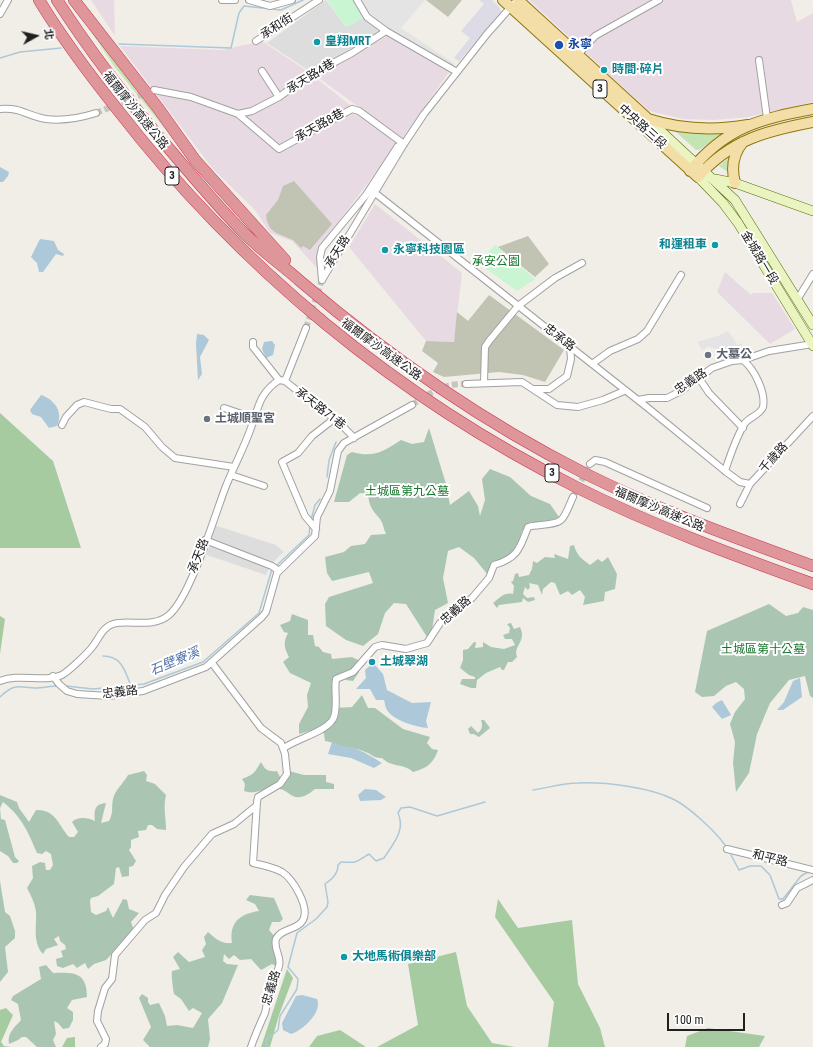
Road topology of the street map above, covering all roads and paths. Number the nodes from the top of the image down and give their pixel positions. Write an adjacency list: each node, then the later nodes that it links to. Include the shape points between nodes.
1 (8, 0): 13 (street)
2 (39, 0): 83 (highway, 福爾摩沙高速公路 / 3, via 92,78 137,136 197,203 315,316 393,376 458,420 577,487 649,521 737,557)
3 (222, 0): 4 (street)
4 (235, 0)
5 (249, 0): 6 (street, via 270,6)
6 (292, 0)
7 (319, 0): 15 (street, 承和街)
8 (357, 0): 14 (street, via 367,17)
9 (659, 0): 16 (street, via 594,36)
10 (512, 2): 16 (main road, 中央路三段 / 3); 18 (main road, 中央路三段 / 3); 20 (street, 承天路)
11 (60, 4): 45 (highway, 福爾摩沙高速公路 / 3, via 104,69 209,195 246,235)
12 (77, 4): 45 (highway, via 195,160)
13 (0, 14)
14 (386, 31): 20 (street); 22 (street, 承天路4巷, via 305,78)
15 (256, 41)
16 (578, 54): 18 (street); 28 (main road, 中央路三段 / 3)
17 (759, 60): 27 (street)
18 (571, 62): 33 (main road, 中央路三段 / 3)
19 (262, 71): 22 (street)
20 (457, 72): 32 (street, 承天路)
21 (154, 90): 26 (street, via 191,97)
22 (279, 97): 26 (street, 承天路4巷, via 252,111)
23 (813, 109): 27 (main road, 3)
24 (0, 110): 25 (street, via 13,108 44,119 60,120)
25 (96, 113)
26 (238, 114): 32 (street, 承天路8巷, via 279,149 352,108)
27 (768, 118): 30 (main road, 3)
28 (648, 119): 30 (main road, 3, via 668,126 685,128 726,129); 33 (main road, 中央路三段)
29 (813, 122): 31 (main road, via 773,130)
30 (748, 125): 33 (main road, 3, via 714,145)
31 (744, 141): 33 (main road); 35 (main road, via 738,148 733,165)
32 (404, 144): 36 (street, 承天路)
33 (697, 170): 34 (main road); 51 (main road, 金城路一段, via 738,223)
34 (714, 179): 35 (main road); 46 (main road, 金城路一段, via 740,206)
35 (735, 183): 37 (main road)
36 (372, 190): 38 (street, 承天路); 39 (street, 承天路); 47 (street, 忠承路)
37 (813, 212)
38 (330, 239): 39 (street, via 323,257 326,261); 40 (street, 承天路, via 322,248)
39 (334, 259): 42 (street, 承天路)
40 (321, 262): 42 (street); 42 (street, 承天路, via 322,280)
41 (582, 263): 47 (street, via 555,278)
42 (329, 268)
43 (813, 274): 46 (street)
44 (680, 275): 54 (street, via 646,331 638,339 610,351)
45 (313, 292): 81 (highway, 福爾摩沙高速公路 / 3, via 403,362 464,404 531,444 650,503)
46 (798, 300): 48 (main road, 金城路一段)
47 (518, 306): 52 (street, 忠承路); 57 (street, via 484,347)
48 (813, 325)
49 (306, 328): 56 (street, 承天路)
50 (253, 342): 56 (street, 承天路71巷, via 253,347)
51 (813, 345): 53 (street, 忠義路, via 769,351)
52 (570, 347): 54 (street, 忠承路); 59 (street, via 571,359 567,376 549,389)
53 (743, 360): 55 (street, 忠義路, via 712,368); 68 (street, via 753,371 763,399 760,412 750,418)
54 (592, 364): 60 (street, 忠承路)
55 (698, 378): 61 (street, 忠義路, via 681,391 666,398); 68 (street)
56 (282, 380): 65 (street, 承天路, via 272,385 262,398); 66 (street, 承天路71巷)
57 (484, 383): 58 (street); 59 (street, via 522,382)
58 (466, 384)
59 (533, 389): 60 (street, via 557,405 578,407)
60 (624, 391): 61 (street, 忠承路)
61 (638, 400): 72 (street, 忠承路)
62 (412, 405): 69 (street, 忠義路)
63 (224, 408): 65 (street)
64 (813, 416): 74 (street, 千歲路)
65 (254, 418): 71 (street, 承天路)
66 (334, 418): 69 (street, 承天路71巷); 79 (street, via 312,436 298,453 282,462 304,516)
67 (62, 426): 71 (street, via 66,417 77,405 84,402 120,409 145,427 175,458)
68 (743, 428): 72 (street)
69 (354, 438): 79 (street, 忠義路, via 338,451 330,491 317,517)
70 (590, 464): 78 (street, via 595,460 605,462)
71 (234, 467): 73 (street, 承天路)
72 (725, 471): 74 (street, 忠承路, via 740,482)
73 (231, 475): 75 (street); 80 (street, 承天路)
74 (750, 484): 77 (street, 千歲路)
75 (264, 486)
76 (573, 497): 87 (street, 忠義路, via 561,520 528,527 516,555 494,565 490,578 472,598 440,623 427,643 406,648 382,645 375,647 353,672 336,679 334,717 329,724)
77 (740, 504)
78 (707, 508)
79 (315, 528): 82 (street, 忠義路, via 312,541)
80 (206, 540): 82 (street); 85 (street, 承天路, via 184,594 170,615 158,621 113,624 62,675)
81 (813, 566)
82 (276, 568): 84 (street, 忠義路, via 266,612)
83 (813, 584)
84 (212, 663): 85 (street, 忠義路, via 181,678 143,691 102,696 67,691); 87 (street, via 261,728 278,739)
85 (53, 676): 86 (street, 承天路, via 10,677)
86 (0, 681)
87 (284, 748): 88 (street, via 288,774 280,784 258,797)
88 (256, 806): 93 (street, via 234,824 212,834 184,867 156,913 145,920 115,955 112,979 105,988 98,1011 97,1021 106,1039); 94 (street, 忠義路, via 253,863 265,865 288,877 304,903 305,910 304,919 280,934 276,940 279,966)
89 (728, 849): 90 (street, 和平路)
90 (813, 870)
91 (813, 880): 92 (street, via 797,888 787,903)
92 (782, 905)
93 (101, 1047)
94 (251, 1047)

